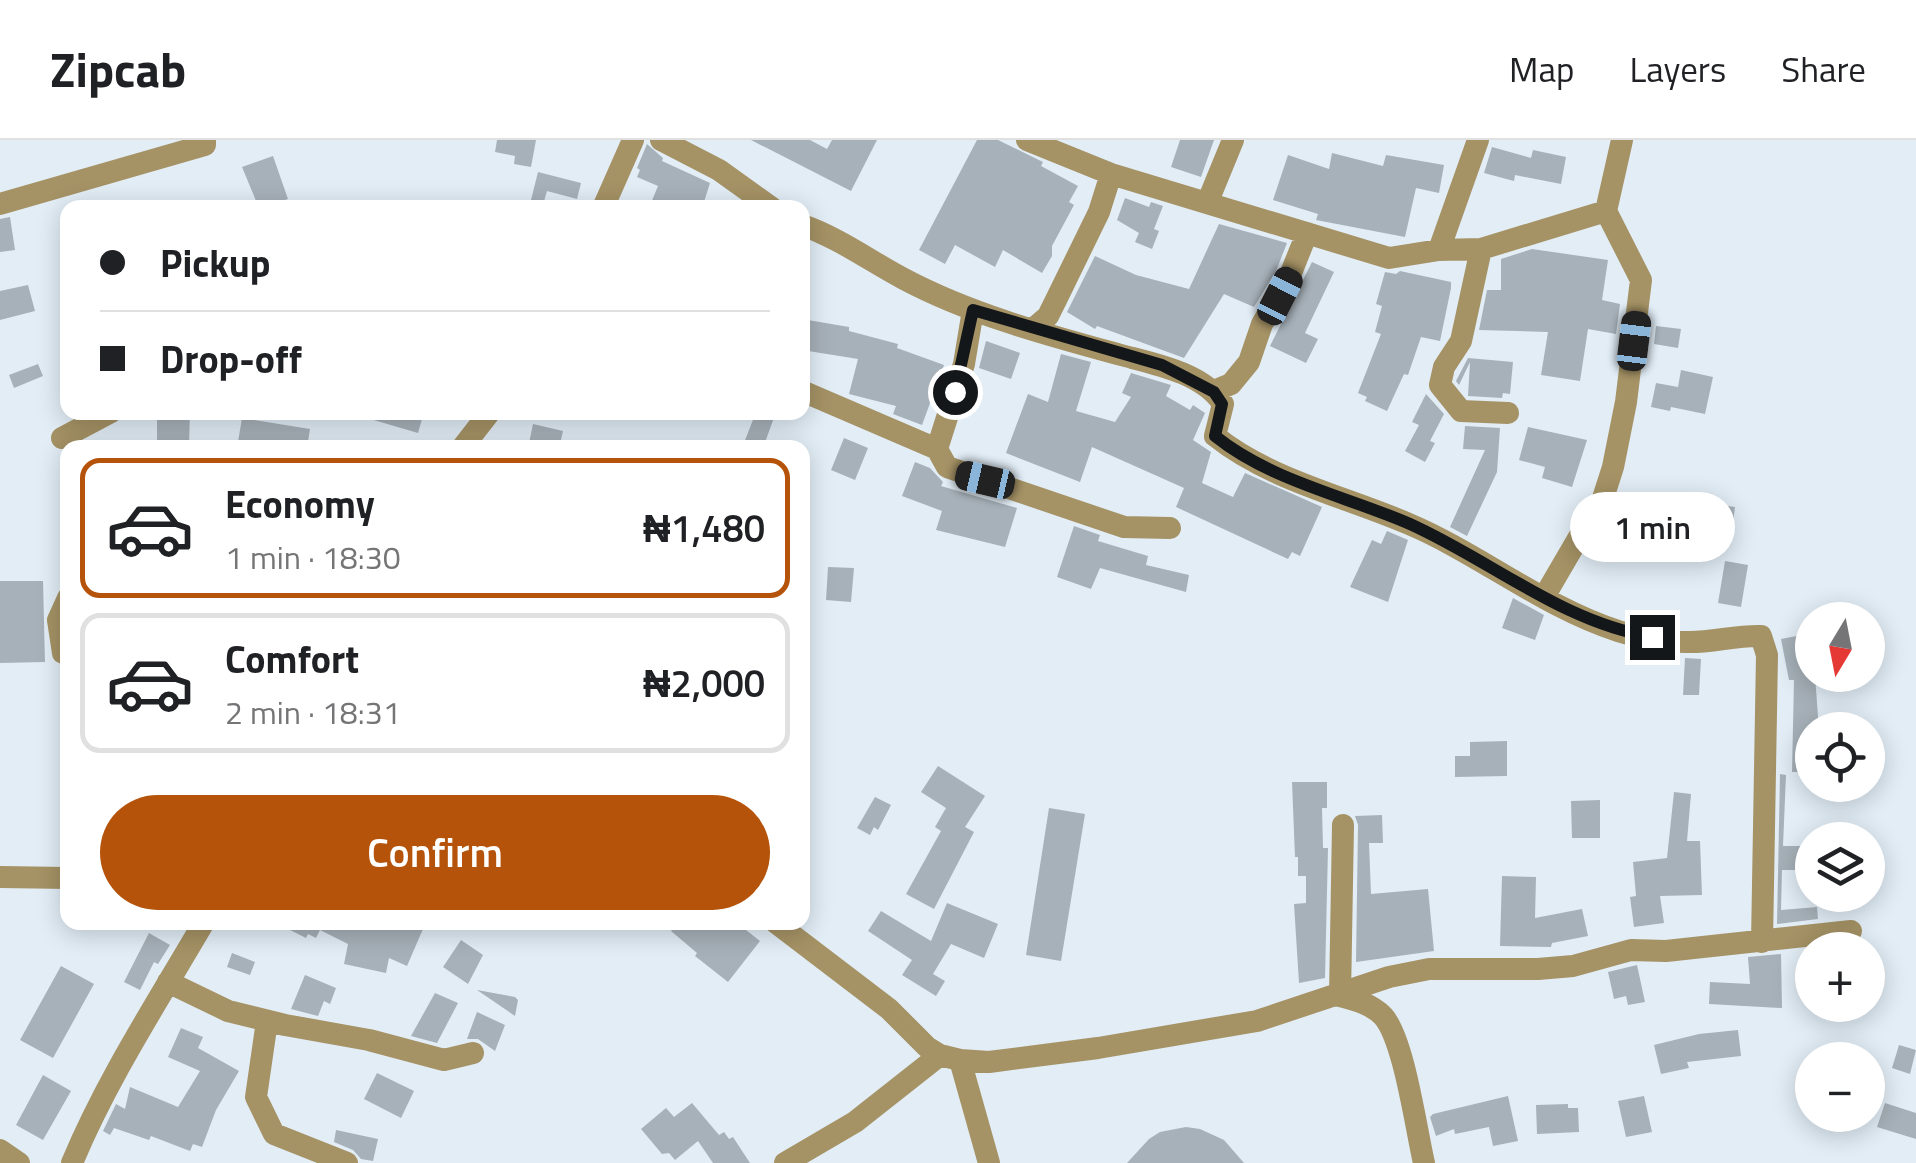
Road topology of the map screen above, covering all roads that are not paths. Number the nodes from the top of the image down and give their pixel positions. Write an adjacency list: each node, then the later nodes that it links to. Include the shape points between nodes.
1 (206, 140): 12 (street)
2 (632, 140): 9 (street)
3 (661, 140): 10 (street)
4 (1027, 140): 8 (street)
5 (1233, 140): 11 (street)
6 (1478, 140): 17 (street)
7 (1622, 140): 13 (street)
8 (1111, 174): 11 (street); 19 (street, via 1056,302)
9 (606, 200)
10 (761, 200)
11 (1208, 201): 15 (street)
12 (0, 204)
13 (1606, 210): 16 (street); 29 (street, via 1642,280 1626,402 1597,517)
14 (810, 227): 18 (street)
15 (1307, 233): 17 (street, via 1389,258); 20 (street, via 1249,362 1232,384)
16 (1481, 249): 17 (street); 22 (street, via 1461,341 1440,384 1460,411)
17 (1439, 250)
18 (973, 310): 19 (street); 27 (street)
19 (1033, 330): 20 (street, via 1162,365)
20 (1214, 392): 29 (street, via 1222,404 1215,436 1235,452 1410,524)
21 (810, 394): 27 (street)
22 (1508, 413)
23 (97, 420): 25 (street)
24 (484, 420): 26 (street)
25 (62, 438)
26 (468, 440)
27 (937, 449): 28 (street, via 948,467 964,475 1124,527)
28 (1170, 528)
29 (1544, 597): 36 (street, via 1618,632 1686,642 1762,636)
30 (1343, 824): 38 (street)
31 (0, 877): 32 (street)
32 (60, 878)
33 (194, 930): 37 (street)
34 (785, 930): 41 (street)
35 (1851, 931): 36 (street)
36 (1762, 942): 38 (street, via 1631,950 1538,969 1429,969)
37 (168, 982): 39 (street); 44 (street)
38 (1340, 996): 41 (street, via 1257,1021 1098,1048 990,1062); 48 (street, via 1366,1004 1390,1026)
39 (267, 1021): 40 (street, via 444,1060); 45 (street, via 256,1098 274,1134)
40 (473, 1053)
41 (950, 1058): 46 (street); 47 (street)
42 (0, 1150): 43 (street)
43 (19, 1163)
44 (72, 1163)
45 (347, 1163)
46 (786, 1163)
47 (990, 1163)
48 (1424, 1163)

